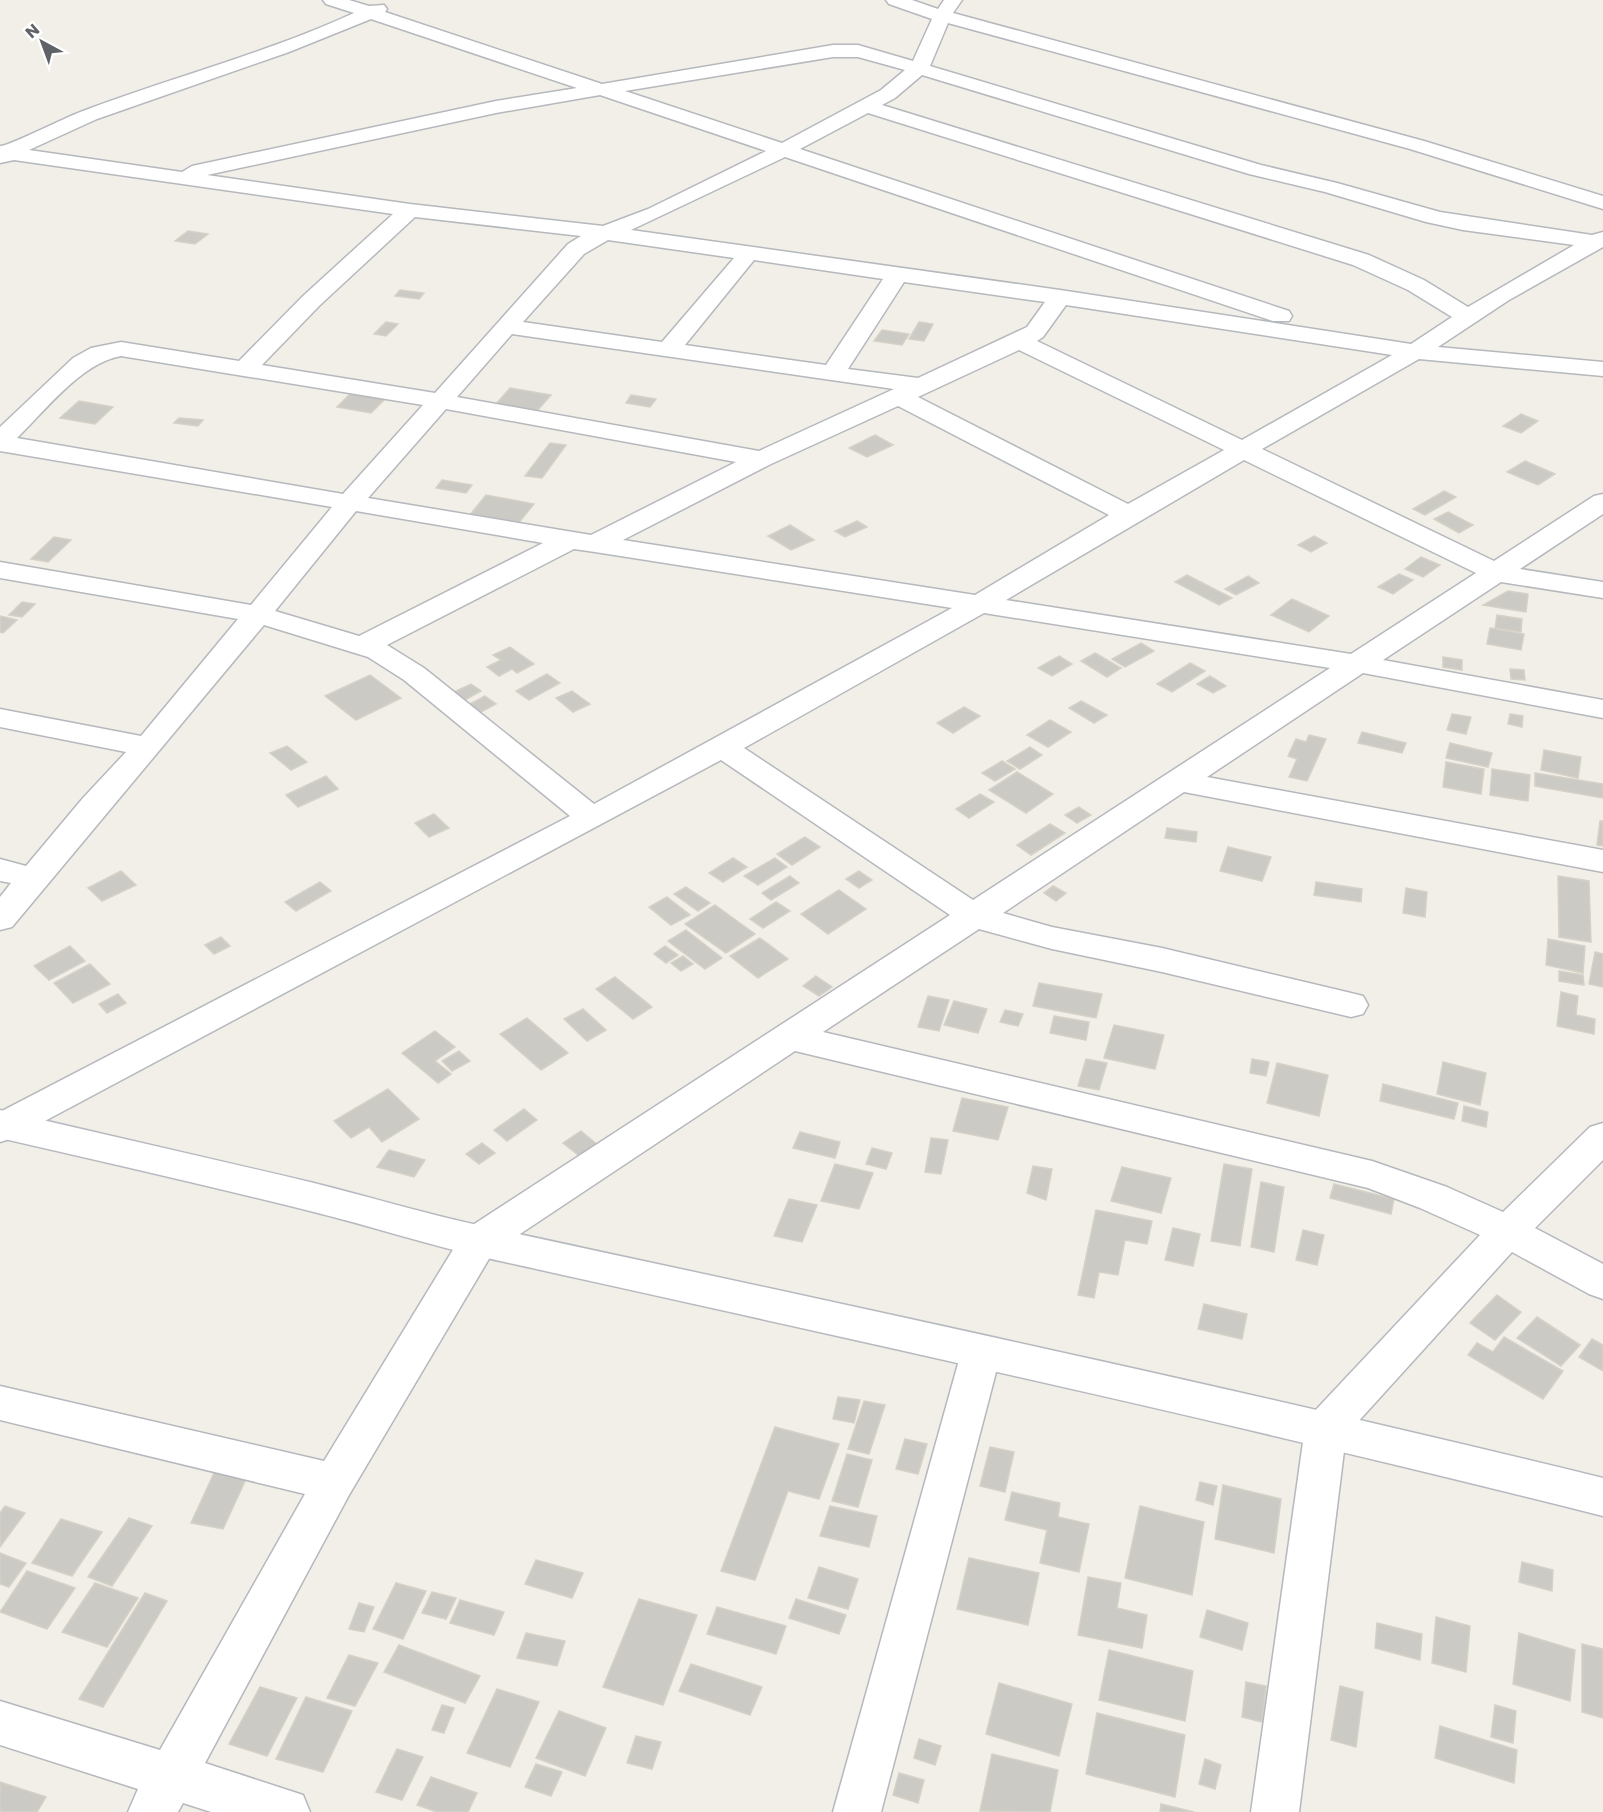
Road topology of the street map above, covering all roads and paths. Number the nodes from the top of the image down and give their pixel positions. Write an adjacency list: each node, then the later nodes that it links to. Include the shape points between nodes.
1 (332, 0): 5 (street)
2 (396, 0): 5 (street)
3 (895, 0): 4 (street)
4 (948, 8): 6 (street); 12 (street)
5 (369, 13): 7 (street); 10 (street, via 90,114)
6 (920, 67): 7 (street, via 858,51 833,51); 8 (street, via 905,82); 15 (street, via 1200,153 1434,217)
7 (598, 89): 9 (street); 11 (street, via 394,127)
8 (866, 106): 9 (street); 19 (street, via 1372,264 1418,284)
9 (784, 150): 14 (street); 22 (street)
10 (3, 155): 11 (street)
11 (172, 176): 13 (street)
12 (1603, 203)
13 (410, 210): 14 (street); 25 (street, via 310,301)
14 (606, 233): 16 (street); 20 (street, via 576,249)
15 (1599, 240): 19 (street)
16 (749, 254): 17 (street); 23 (street)
17 (897, 275): 18 (street); 27 (street)
18 (1060, 297): 21 (street, via 1042,325); 22 (street)
19 (1468, 317): 24 (street)
20 (510, 327): 23 (street); 29 (street)
21 (1019, 341): 28 (street); 31 (street)
22 (1371, 345): 24 (street)
23 (669, 349): 27 (street)
24 (1415, 352): 26 (street); 31 (street)
25 (244, 369): 29 (street); 30 (street, via 121,349 99,353 81,363)
26 (1603, 369)
27 (834, 372): 28 (street)
28 (909, 391): 32 (street); 35 (street)
29 (441, 401): 32 (street); 33 (street)
30 (0, 442): 33 (street)
31 (1243, 451): 35 (street); 38 (street)
32 (762, 459): 36 (street)
33 (351, 501): 36 (street); 41 (street)
34 (1603, 502): 38 (street)
35 (1128, 515): 40 (street)
36 (583, 542): 40 (street); 42 (street)
37 (0, 570): 41 (street)
38 (1497, 573): 39 (street); 43 (street)
39 (1603, 590)
40 (980, 604): 43 (street); 47 (street)
41 (257, 614): 42 (street); 46 (street)
42 (364, 645): 49 (street, via 414,674)
43 (1360, 664): 44 (street); 48 (street)
44 (1603, 709)
45 (0, 718): 46 (street)
46 (148, 747): 52 (street)
47 (722, 747): 49 (street); 53 (street)
48 (1180, 782): 50 (street); 53 (street)
49 (592, 818): 57 (street)
50 (1603, 861)
51 (0, 870): 52 (street)
52 (34, 878): 54 (street)
53 (974, 916): 55 (street, via 1052,938); 56 (street)
54 (0, 919)
55 (1351, 1005)
56 (787, 1036): 59 (street, via 1372,1175 1439,1198); 60 (street)
57 (1, 1126): 60 (street, via 316,1198)
58 (1603, 1137): 59 (street)
59 (1509, 1230): 61 (street); 64 (street)
60 (479, 1241): 62 (street, via 596,1264); 65 (street)
61 (1603, 1283)
62 (981, 1353): 64 (street); 70 (street)
63 (0, 1403): 65 (street)
64 (1326, 1428): 66 (street); 71 (street)
65 (334, 1482): 68 (street)
66 (1603, 1497)
67 (0, 1723): 68 (street)
68 (162, 1794): 69 (street)
69 (286, 1812)
70 (857, 1812)
71 (1275, 1812)

